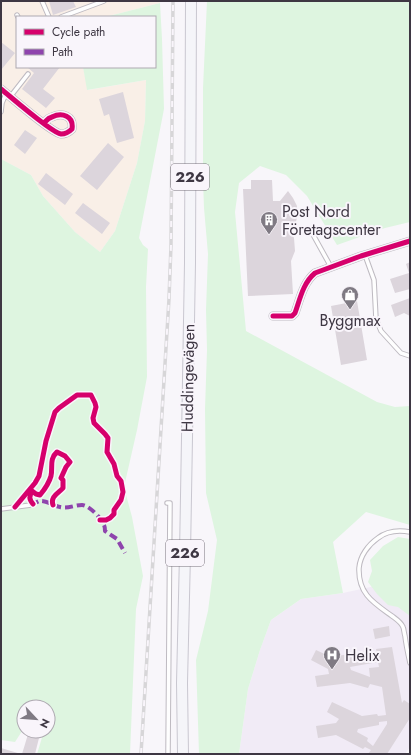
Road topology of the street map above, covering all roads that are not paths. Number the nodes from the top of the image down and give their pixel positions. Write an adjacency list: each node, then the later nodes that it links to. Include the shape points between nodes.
1 (42, 1): 4 (lane)
2 (104, 1): 5 (lane)
3 (191, 1): 22 (main road, Huddingevägen / 226)
4 (49, 16)
5 (64, 16)
6 (28, 74): 7 (lane)
7 (6, 93): 8 (lane); 9 (street)
8 (1, 112)
9 (44, 123)
10 (311, 231): 13 (lane)
11 (410, 241): 12 (street)
12 (365, 255): 13 (street); 15 (lane, via 374,280 376,319 381,331 401,353)
13 (331, 267): 14 (street, via 309,278 292,316)
14 (273, 316)
15 (410, 356)
16 (167, 503): 21 (lane, via 170,503)
17 (31, 505): 18 (lane)
18 (1, 509)
19 (410, 532): 20 (lane, via 391,531 371,543 360,563 359,574 360,583 371,601 403,626)
20 (410, 663)
21 (168, 754)
22 (183, 754)

